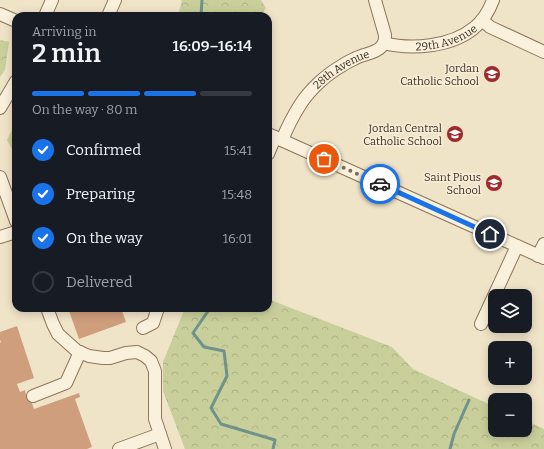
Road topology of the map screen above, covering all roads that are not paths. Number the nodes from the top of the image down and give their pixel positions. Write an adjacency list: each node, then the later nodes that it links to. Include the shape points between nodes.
1 (52, 0): 5 (street)
2 (116, 0): 6 (street)
3 (374, 0): 10 (street, via 385,35)
4 (493, 0): 9 (street, 29th Avenue)
5 (47, 12)
6 (110, 12)
7 (0, 14): 8 (street)
8 (12, 19)
9 (482, 20): 10 (street, 29th Avenue, via 473,29 440,44 401,46); 11 (street, via 490,27)
10 (384, 43): 14 (street, 28th Avenue, via 376,51 342,65 320,82 300,104 287,129)
11 (544, 52)
12 (12, 88): 13 (street)
13 (0, 108)
14 (275, 137): 20 (street)
15 (0, 177): 16 (street)
16 (12, 210)
17 (12, 233): 18 (street)
18 (0, 237)
19 (544, 244): 21 (street)
20 (517, 246): 21 (street); 24 (street)
21 (541, 257)
22 (48, 312): 26 (street, via 58,334)
23 (157, 312): 25 (street, via 153,323)
24 (481, 324)
25 (142, 328)
26 (80, 352): 27 (street, via 66,383); 28 (street, via 94,358 110,358 137,352 151,361 155,371 155,419)
27 (33, 396)
28 (160, 434): 29 (street); 30 (street)
29 (119, 449)
30 (165, 449)

